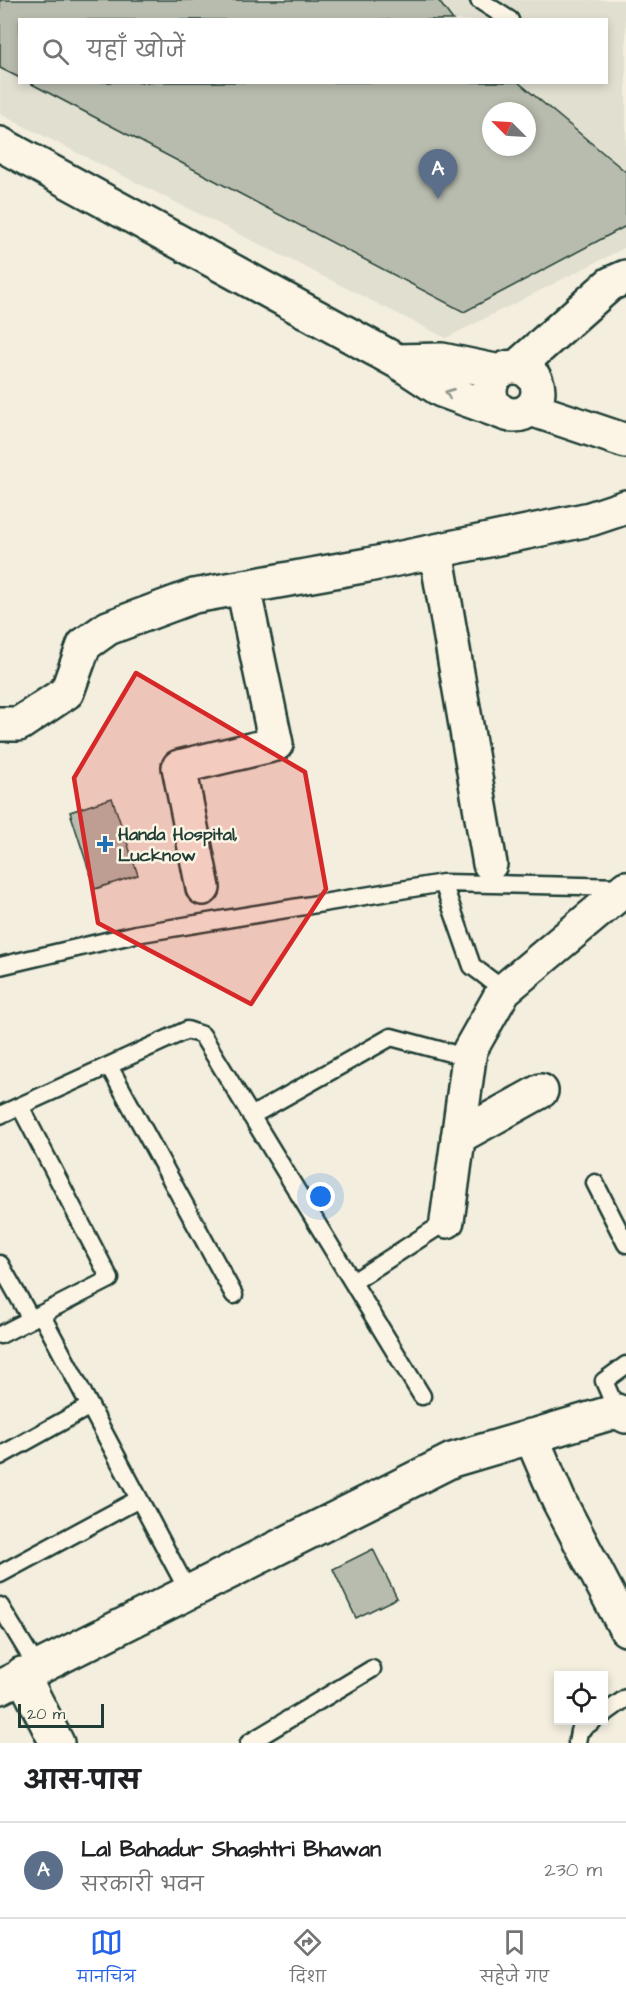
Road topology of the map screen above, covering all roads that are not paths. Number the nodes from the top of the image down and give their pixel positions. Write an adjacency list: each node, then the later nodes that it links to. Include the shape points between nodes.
1 (479, 0): 2 (lane)
2 (507, 18)
3 (0, 144): 5 (street)
4 (618, 281): 6 (street); 7 (street)
5 (397, 361): 6 (street, via 442,360); 7 (street, one-way to 5, via 441,390)
6 (508, 370): 7 (street, via 530,372 535,378); 7 (street, via 491,385 497,408)
7 (524, 404): 8 (street)
8 (626, 441)
9 (626, 507): 10 (street, via 590,519)
10 (436, 550): 11 (street); 13 (street)
11 (243, 587): 12 (street, via 194,596 108,628 84,645 67,692 19,724); 16 (street, via 276,744 179,767)
12 (0, 724)
13 (490, 864)
14 (443, 883): 15 (lane); 17 (lane, via 136,934); 18 (lane, via 472,966)
15 (626, 887): 18 (street)
16 (203, 888)
17 (0, 966)
18 (504, 990): 19 (street)
19 (469, 1058): 24 (lane, via 391,1037); 25 (street)
20 (109, 1066): 22 (lane); 24 (lane, via 187,1030 202,1035); 31 (lane)
21 (541, 1091): 25 (street)
22 (20, 1106): 23 (lane); 32 (lane, via 110,1279)
23 (0, 1115)
24 (251, 1116): 30 (lane)
25 (458, 1137): 27 (street)
26 (595, 1183): 28 (lane)
27 (447, 1221): 30 (lane)
28 (626, 1244)
29 (0, 1264): 32 (lane)
30 (353, 1282): 35 (lane)
31 (234, 1295)
32 (36, 1317): 33 (lane); 36 (lane)
33 (0, 1335)
34 (626, 1365): 37 (lane, via 604,1381)
35 (422, 1396)
36 (90, 1406): 39 (lane); 40 (lane)
37 (622, 1414): 38 (street)
38 (531, 1436): 42 (street, via 452,1460); 44 (street, via 559,1502)
39 (0, 1456)
40 (139, 1499): 41 (lane); 42 (lane)
41 (0, 1574)
42 (188, 1591): 46 (street)
43 (0, 1606): 46 (lane)
44 (626, 1629)
45 (372, 1669): 51 (lane)
46 (20, 1676): 50 (street)
47 (626, 1698): 48 (lane)
48 (608, 1711)
49 (587, 1725): 52 (lane, via 579,1731)
50 (57, 1743)
51 (249, 1743)
52 (577, 1743)

